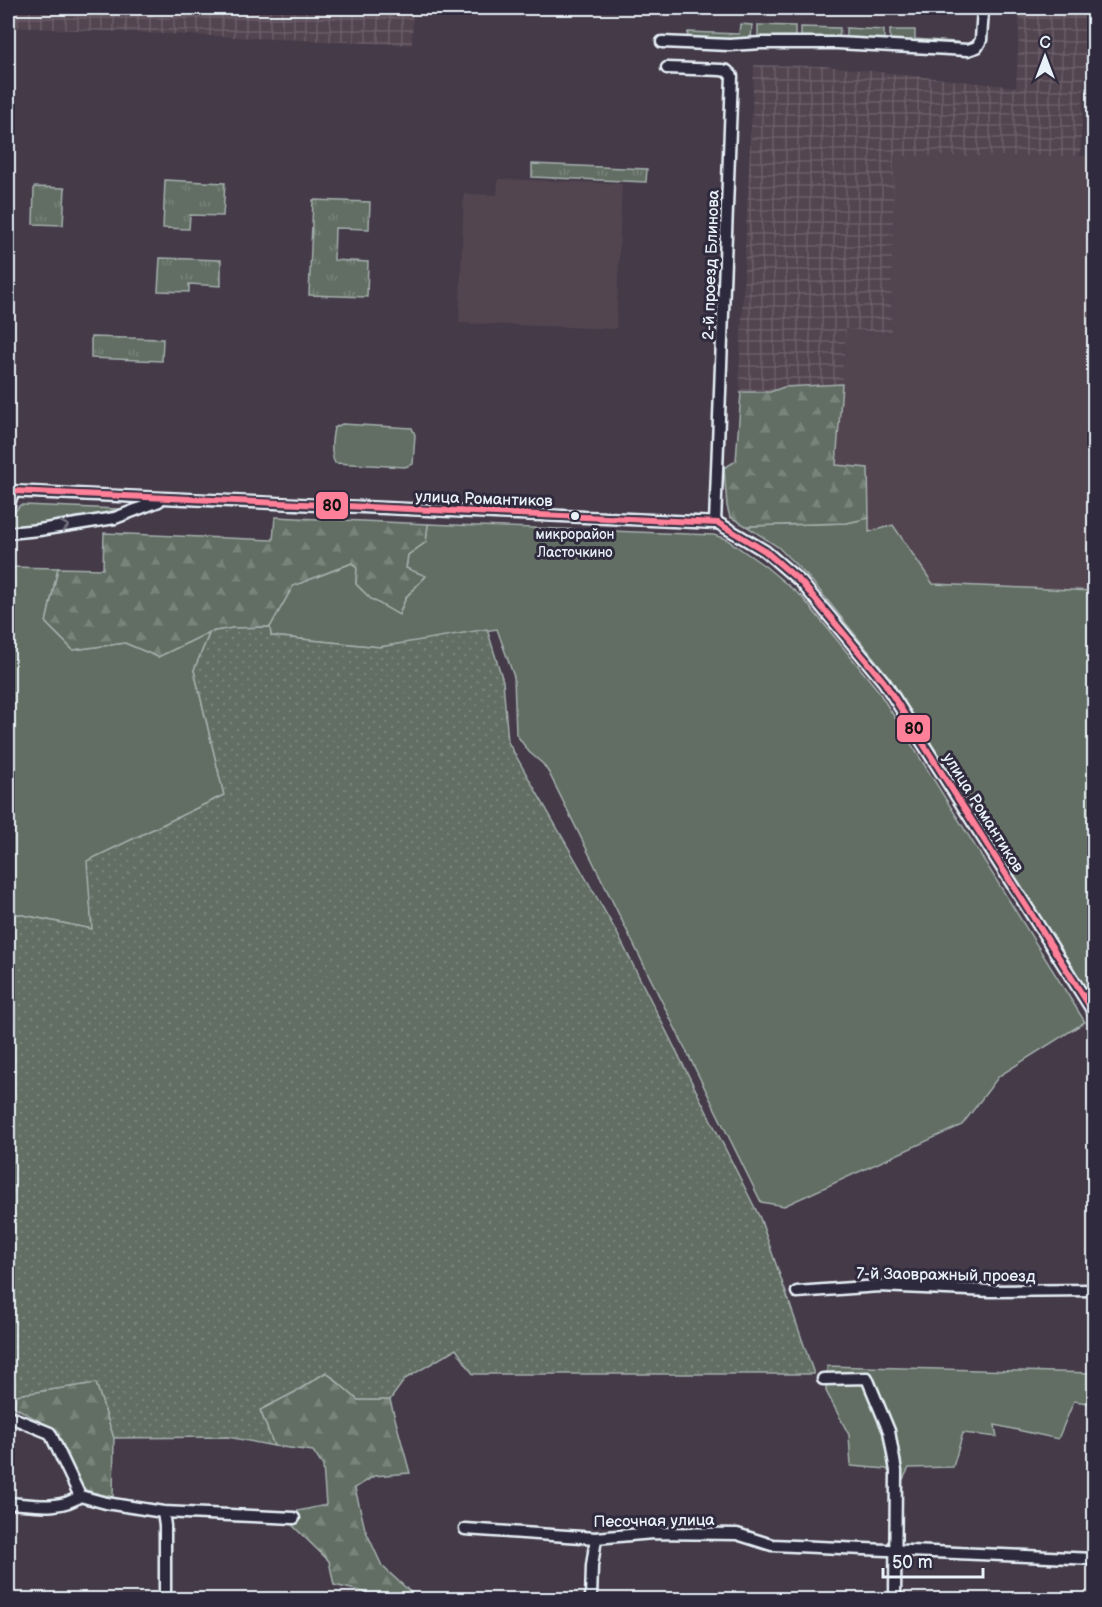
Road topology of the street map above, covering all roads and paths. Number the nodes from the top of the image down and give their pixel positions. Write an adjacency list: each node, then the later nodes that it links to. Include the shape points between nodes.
1 (983, 8): 2 (street, via 981,40 977,47 968,50)
2 (662, 42)
3 (667, 68): 7 (street, 2-й проезд Блинова, via 721,70 732,76)
4 (10, 491): 5 (street, улица Романтиков); 6 (street)
5 (165, 498): 7 (street, улица Романтиков); 8 (street, улица Романтиков, one-way to 5, via 115,518)
6 (8, 508)
7 (715, 523): 9 (street, улица Романтиков, via 744,537 785,566 884,682)
8 (8, 534)
9 (1095, 1013)
10 (1095, 1290): 11 (street, 7-й Заовражный проезд, via 879,1286)
11 (797, 1292)
12 (823, 1379): 20 (street, via 867,1378 889,1431 896,1472)
13 (8, 1416): 14 (street, via 50,1433)
14 (80, 1496): 15 (street, via 55,1505); 16 (street)
15 (8, 1503)
16 (163, 1512): 17 (street); 22 (street)
17 (294, 1518)
18 (465, 1529): 19 (street, Песочная улица)
19 (596, 1538): 20 (street, Песочная улица, via 653,1533 737,1534 772,1545); 23 (street)
20 (896, 1551): 21 (street, Песочная улица); 24 (street)
21 (1095, 1559)
22 (165, 1599)
23 (591, 1599)
24 (895, 1599)

